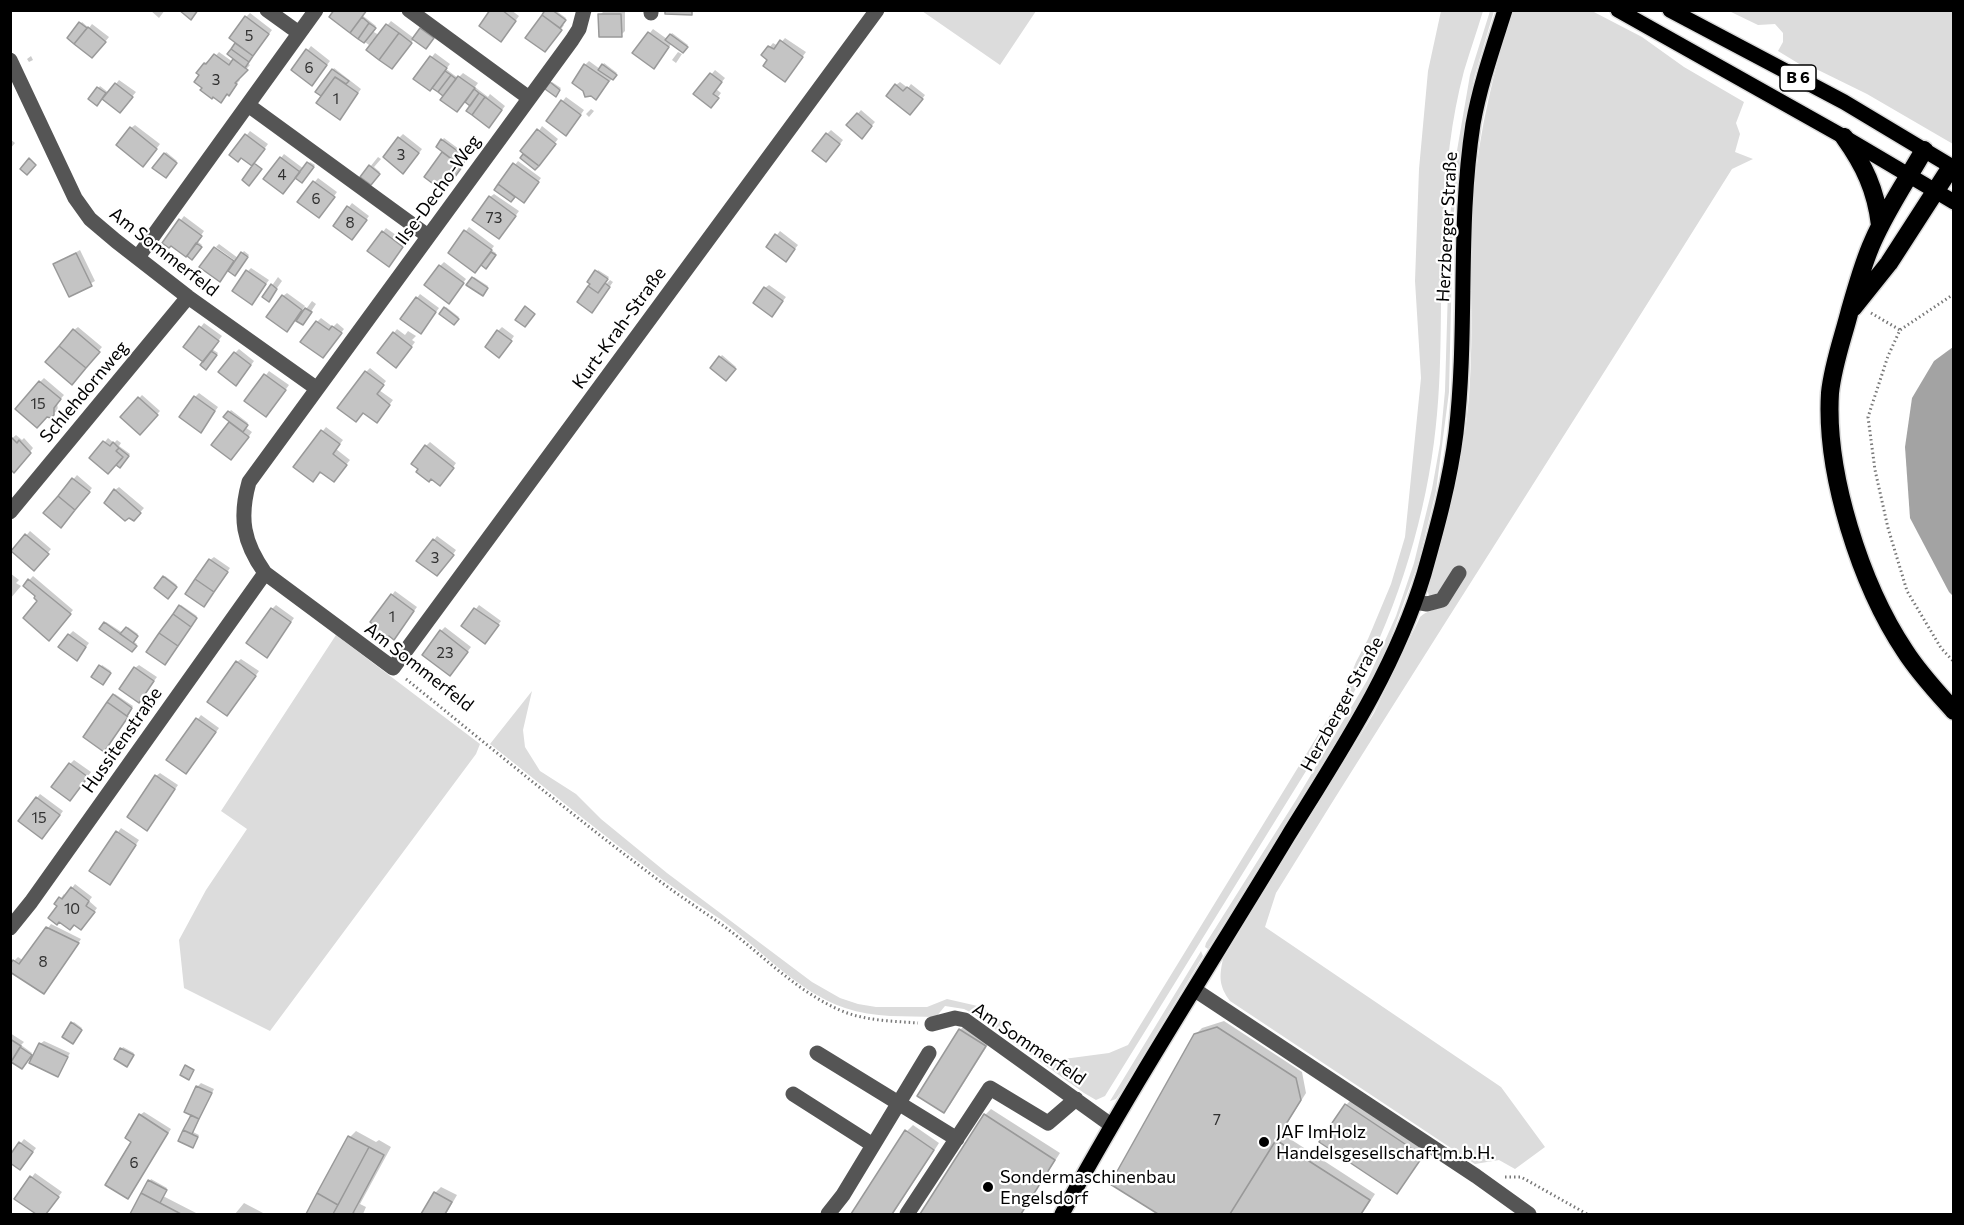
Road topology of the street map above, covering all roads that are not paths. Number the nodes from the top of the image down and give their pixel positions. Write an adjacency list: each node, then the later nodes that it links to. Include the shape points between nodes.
1 (267, 10): 9 (street)
2 (316, 10): 9 (street)
3 (409, 10): 11 (street)
4 (584, 10): 11 (street, Ilse-Decho-Weg, via 579,29)
5 (877, 10): 29 (street, Kurt-Krah-Straße)
6 (1505, 10): 28 (main road, Herzberger Straße, via 1483,79 1467,172 1456,434 1437,528)
7 (1618, 10): 13 (main road, B 6)
8 (1670, 10): 14 (main road, B 6, via 1844,102)
9 (299, 33): 12 (street)
10 (10, 60): 21 (street, Am Sommerfeld, via 75,198 90,219)
11 (529, 98): 20 (street, Ilse-Decho-Weg)
12 (248, 105): 20 (street); 21 (street)
13 (1844, 137): 16 (main road, B 6); 19 (highway, via 1871,182)
14 (1924, 150): 15 (main road, B 6); 16 (highway)
15 (1952, 168): 17 (highway)
16 (1909, 176): 17 (main road, B 6); 19 (highway)
17 (1936, 192): 18 (main road, B 6); 23 (highway)
18 (1953, 202)
19 (1881, 225): 23 (highway, via 1861,268)
20 (429, 236): 24 (street, Ilse-Decho-Weg)
21 (138, 257): 22 (street, Am Sommerfeld)
22 (188, 297): 24 (street, Am Sommerfeld); 25 (street, Schlehdornweg)
23 (1854, 307): 30 (highway, via 1837,350 1830,393 1831,437 1840,494 1861,561 1888,622 1905,651)
24 (316, 388): 26 (street, Am Sommerfeld, via 249,482 243,516 245,535)
25 (10, 512)
26 (265, 573): 29 (street, Am Sommerfeld); 31 (street, Hussitenstraße)
27 (1459, 573): 28 (street, via 1442,600)
28 (1415, 602): 32 (main road, Herzberger Straße, via 1364,712)
29 (393, 668)
30 (1953, 711)
31 (10, 928)
32 (1195, 990): 39 (main road, Herzberger Straße); 45 (street)
33 (932, 1024): 37 (street, Am Sommerfeld, via 955,1018 965,1020)
34 (817, 1053): 38 (street)
35 (929, 1053): 38 (street)
36 (793, 1094): 41 (street)
37 (1076, 1099): 39 (street, Am Sommerfeld); 40 (street, via 1048,1123 990,1088)
38 (898, 1103): 40 (street); 41 (street)
39 (1111, 1125): 44 (main road, Herzberger Straße)
40 (957, 1139): 43 (street)
41 (873, 1145): 42 (street)
42 (828, 1215)
43 (908, 1215)
44 (1062, 1215)
45 (1528, 1215)

